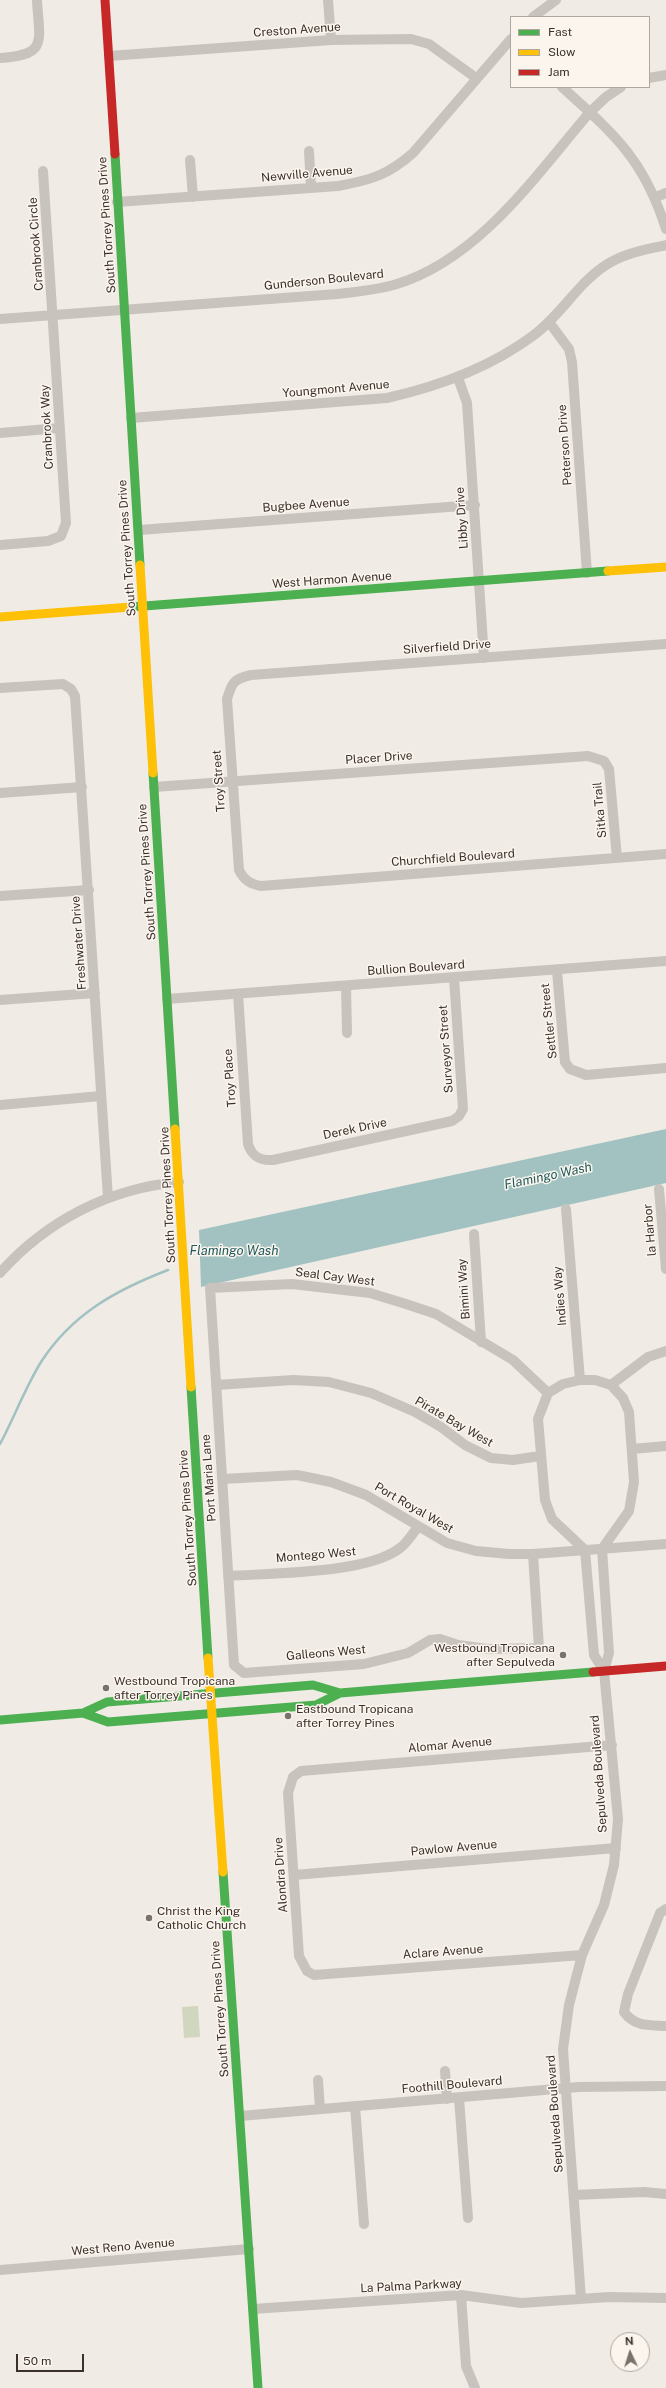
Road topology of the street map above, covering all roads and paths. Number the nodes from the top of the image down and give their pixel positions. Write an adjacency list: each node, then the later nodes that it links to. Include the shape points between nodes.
1 (37, 0): 10 (street, via 39,44 34,51 20,57)
2 (105, 0): 9 (main road, South Torrey Pines Drive)
3 (328, 0): 7 (street)
4 (556, 0): 5 (street)
5 (544, 3): 6 (street)
6 (534, 16)
7 (330, 40): 9 (street, Creston Avenue); 12 (street, Creston Avenue, via 410,38 430,44)
8 (510, 41): 12 (street, Newville Avenue)
9 (109, 56): 24 (main road, South Torrey Pines Drive)
10 (0, 58)
11 (666, 75): 13 (street)
12 (476, 78): 20 (street, Newville Avenue, via 413,153 398,166 370,180)
13 (650, 78)
14 (563, 88): 16 (street)
15 (620, 88): 16 (street, Gunderson Boulevard)
16 (590, 112): 23 (street, via 638,164); 27 (street, Gunderson Boulevard, via 494,223 455,257 429,271 377,289)
17 (309, 150): 20 (street)
18 (190, 160): 22 (street)
19 (43, 171): 28 (street, Cranbrook Circle)
20 (312, 188): 22 (street, Newville Avenue)
21 (666, 193): 23 (street)
22 (193, 196): 24 (street, Newville Avenue)
23 (656, 197): 25 (street)
24 (117, 202): 27 (main road, South Torrey Pines Drive)
25 (666, 229)
26 (666, 245): 30 (street, Youngmont Avenue, via 625,255 606,264)
27 (124, 309): 28 (street, Gunderson Boulevard); 32 (main road, South Torrey Pines Drive)
28 (54, 315): 29 (street, Gunderson Boulevard); 33 (street, Cranbrook Way)
29 (0, 319)
30 (549, 322): 31 (street, Youngmont Avenue, via 508,352); 39 (street, Peterson Drive, via 569,349 572,362)
31 (458, 378): 32 (street, Youngmont Avenue, via 420,391 387,398); 35 (street, Libby Drive, via 467,403)
32 (131, 418): 36 (main road, South Torrey Pines Drive)
33 (60, 428): 34 (street); 37 (street, Cranbrook Way, via 66,523 61,536 48,541)
34 (0, 433)
35 (475, 505): 36 (street, Bugbee Avenue); 40 (street, Libby Drive)
36 (139, 530): 41 (main road, South Torrey Pines Drive)
37 (0, 545)
38 (666, 567): 39 (main road, West Harmon Avenue)
39 (586, 573): 40 (main road, West Harmon Avenue)
40 (479, 581): 41 (main road, West Harmon Avenue); 44 (street, Libby Drive)
41 (143, 606): 42 (main road, West Harmon Avenue); 50 (main road, South Torrey Pines Drive)
42 (0, 617)
43 (666, 644): 44 (street, Silverfield Drive)
44 (484, 658): 45 (street, Silverfield Drive, via 251,675 240,677)
45 (232, 683): 48 (street, Troy Street, via 227,700)
46 (0, 688): 49 (street, Freshwater Drive, via 63,684 71,689 75,696)
47 (604, 761): 48 (street, Placer Drive, via 588,756); 53 (street, Sitka Trail, via 609,769)
48 (232, 782): 50 (street, Placer Drive); 54 (street, Troy Street, via 239,870)
49 (82, 787): 51 (street); 55 (street, Freshwater Drive)
50 (154, 787): 63 (main road, South Torrey Pines Drive)
51 (0, 793)
52 (666, 854): 53 (street, Churchfield Boulevard)
53 (617, 858): 54 (street, Churchfield Boulevard, via 261,886 252,885)
54 (243, 878)
55 (89, 890): 56 (street); 61 (street, Freshwater Drive)
56 (0, 896)
57 (666, 961): 58 (street, Bullion Boulevard)
58 (557, 971): 59 (street, Bullion Boulevard); 66 (street, Settler Street, via 565,1062 570,1068 586,1075)
59 (454, 978): 60 (street, Bullion Boulevard); 69 (street, Surveyor Street, via 463,1109)
60 (346, 986): 62 (street, Bullion Boulevard); 65 (street)
61 (95, 993): 64 (street); 67 (street, Freshwater Drive)
62 (238, 994): 63 (street, Bullion Boulevard); 70 (street, Troy Place, via 248,1144 250,1152)
63 (167, 999): 71 (main road, South Torrey Pines Drive)
64 (0, 1000)
65 (347, 1033)
66 (666, 1068)
67 (101, 1096): 68 (street); 73 (street, Freshwater Drive)
68 (0, 1105)
69 (458, 1116): 70 (street, Derek Drive, via 452,1121 273,1160)
70 (256, 1158)
71 (179, 1182): 73 (street, via 156,1184); 97 (main road, South Torrey Pines Drive)
72 (659, 1189): 76 (street, la Harbor)
73 (108, 1198): 77 (street, via 64,1219 29,1244)
74 (566, 1209): 81 (street, Indies Way)
75 (474, 1234): 79 (street, Bimini Way)
76 (666, 1269)
77 (0, 1273)
78 (210, 1288): 79 (street, Seal Cay West, via 292,1284 370,1293 436,1314); 82 (street, Port Maria Lane)
79 (481, 1342): 84 (street, Seal Cay West, via 513,1360)
80 (666, 1351): 83 (street, via 648,1357)
81 (580, 1380): 83 (street, via 595,1380); 84 (street, via 563,1384)
82 (216, 1385): 87 (street, Pirate Bay West, via 293,1380 329,1382 371,1393 415,1412 465,1445 491,1458 513,1460); 88 (street, Port Maria Lane)
83 (611, 1385): 86 (street, via 623,1398 629,1412)
84 (548, 1393): 87 (street, via 538,1418)
85 (666, 1446): 86 (street)
86 (632, 1449): 91 (street, via 634,1482 629,1511)
87 (540, 1456): 91 (street, via 545,1500 552,1519)
88 (222, 1479): 89 (street, Port Royal West, via 297,1475 331,1482 366,1494); 93 (street, Port Maria Lane)
89 (418, 1527): 92 (street, Port Royal West, via 448,1543 476,1551); 93 (street, Montego West, via 400,1548 380,1559 357,1566)
90 (666, 1544): 91 (street, Port Royal West)
91 (594, 1550): 92 (street, Port Royal West); 96 (street, Sepulveda Boulevard, via 609,1653); 96 (street, Sepulveda Boulevard, via 594,1655)
92 (533, 1554): 94 (street, Galleons West, via 539,1648 488,1649 440,1639 430,1640 408,1653 364,1664 244,1673)
93 (228, 1576): 94 (street, Port Maria Lane)
94 (234, 1665)
95 (666, 1666): 96 (main road)
96 (604, 1671): 98 (main road); 102 (street, Sepulveda Boulevard)
97 (211, 1693): 98 (main road, via 313,1685); 99 (main road, via 108,1702); 100 (main road, South Torrey Pines Drive)
98 (340, 1693): 100 (main road, via 316,1705)
99 (83, 1713): 100 (main road, via 108,1722); 101 (main road)
100 (212, 1714): 118 (main road, South Torrey Pines Drive)
101 (0, 1720)
102 (612, 1745): 103 (street, Alomar Avenue, via 301,1771); 104 (street, Sepulveda Boulevard, via 618,1819)
103 (293, 1777): 105 (street, Alondra Drive, via 288,1793)
104 (616, 1848): 105 (street, Pawlow Avenue); 107 (street, Sepulveda Boulevard, via 604,1906)
105 (294, 1875): 108 (street, Alondra Drive, via 299,1956)
106 (666, 1909): 109 (street, via 660,1913 628,1994 624,2012 637,2024)
107 (582, 1955): 108 (street, Aclare Avenue, via 314,1975); 113 (street, Sepulveda Boulevard, via 569,2005 563,2049)
108 (306, 1971)
109 (666, 2026)
110 (445, 2071): 115 (street)
111 (318, 2080): 117 (street)
112 (666, 2086): 113 (street, Foothill Boulevard, via 625,2085)
113 (565, 2089): 114 (street, Foothill Boulevard); 120 (street, Sepulveda Boulevard)
114 (459, 2098): 115 (street, Foothill Boulevard); 121 (street)
115 (447, 2099): 116 (street, Foothill Boulevard)
116 (355, 2106): 117 (street, Foothill Boulevard); 122 (street)
117 (320, 2109): 118 (street, Foothill Boulevard)
118 (240, 2116): 123 (main road, South Torrey Pines Drive)
119 (666, 2194): 120 (street, via 644,2192)
120 (574, 2195): 127 (street, Sepulveda Boulevard)
121 (468, 2218)
122 (364, 2224)
123 (249, 2249): 124 (street, West Reno Avenue); 128 (main road, South Torrey Pines Drive)
124 (0, 2270)
125 (462, 2295): 127 (street, La Palma Parkway, via 521,2304); 128 (street, La Palma Parkway); 130 (street, via 466,2366)
126 (666, 2298): 127 (street, La Palma Parkway)
127 (581, 2299)
128 (253, 2308): 129 (main road, South Torrey Pines Drive)
129 (258, 2388)
130 (475, 2388)

